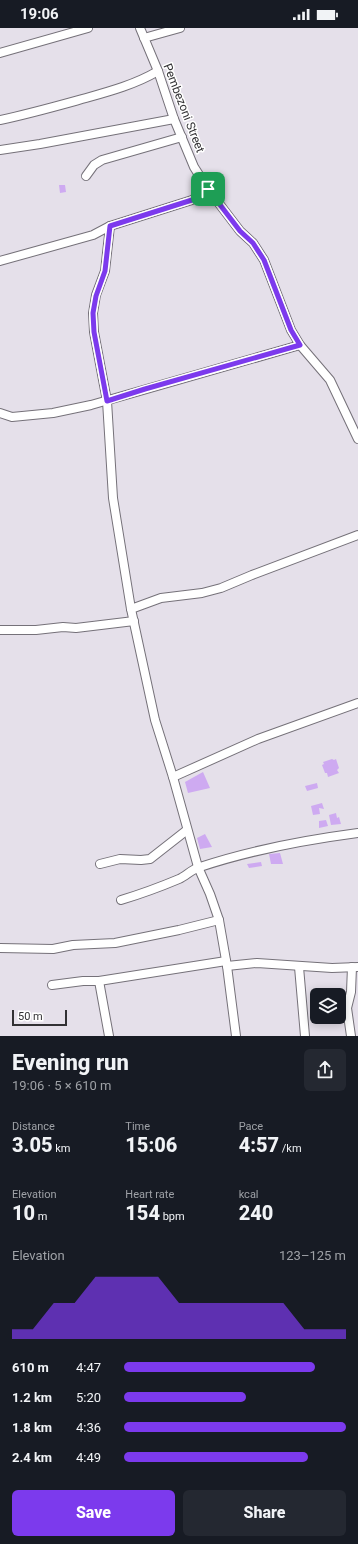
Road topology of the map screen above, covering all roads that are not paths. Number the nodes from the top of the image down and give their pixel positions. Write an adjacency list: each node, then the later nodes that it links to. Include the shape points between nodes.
1 (88, 28): 5 (street)
2 (140, 28): 4 (street, Pembezoni Street)
3 (180, 28): 4 (street)
4 (144, 38): 6 (street, Pembezoni Street)
5 (0, 53)
6 (158, 71): 7 (street, Pembezoni Street); 8 (street, via 114,90 39,112)
7 (174, 119): 9 (street, Pembezoni Street); 10 (street)
8 (0, 120)
9 (182, 137): 11 (street, via 102,160 94,165); 12 (street, Pembezoni Street, via 194,167)
10 (0, 150)
11 (86, 176)
12 (208, 189): 13 (street, via 192,200); 15 (street, Pembezoni Street, via 264,260 291,330)
13 (110, 226): 14 (street, via 86,237); 16 (street, via 105,271 93,313)
14 (0, 261)
15 (300, 345): 16 (street); 18 (street, Pembezoni Street, via 330,380)
16 (107, 401): 17 (street, via 53,414 12,417); 20 (street, via 113,498)
17 (0, 413)
18 (358, 439)
19 (358, 535): 20 (street, via 252,574 222,588 161,598)
20 (131, 609): 21 (street)
21 (134, 621): 22 (street, via 76,628); 24 (street, via 153,713)
22 (0, 630)
23 (358, 702): 24 (street, via 258,739)
24 (173, 777): 25 (street)
25 (187, 830): 27 (street, via 150,859); 28 (street)
26 (358, 833): 28 (street, via 292,843)
27 (100, 864)
28 (198, 868): 29 (street, via 162,886); 30 (street)
29 (121, 900)
30 (219, 920): 31 (street, via 115,943 73,945 54,949); 32 (street)
31 (0, 948)
32 (226, 963): 33 (street); 35 (street); 38 (street)
33 (299, 967): 34 (street); 39 (street)
34 (355, 967): 40 (street, via 347,1008)
35 (99, 981): 36 (street); 37 (street)
36 (52, 986)
37 (109, 1036)
38 (236, 1036)
39 (305, 1036)
40 (351, 1036)

